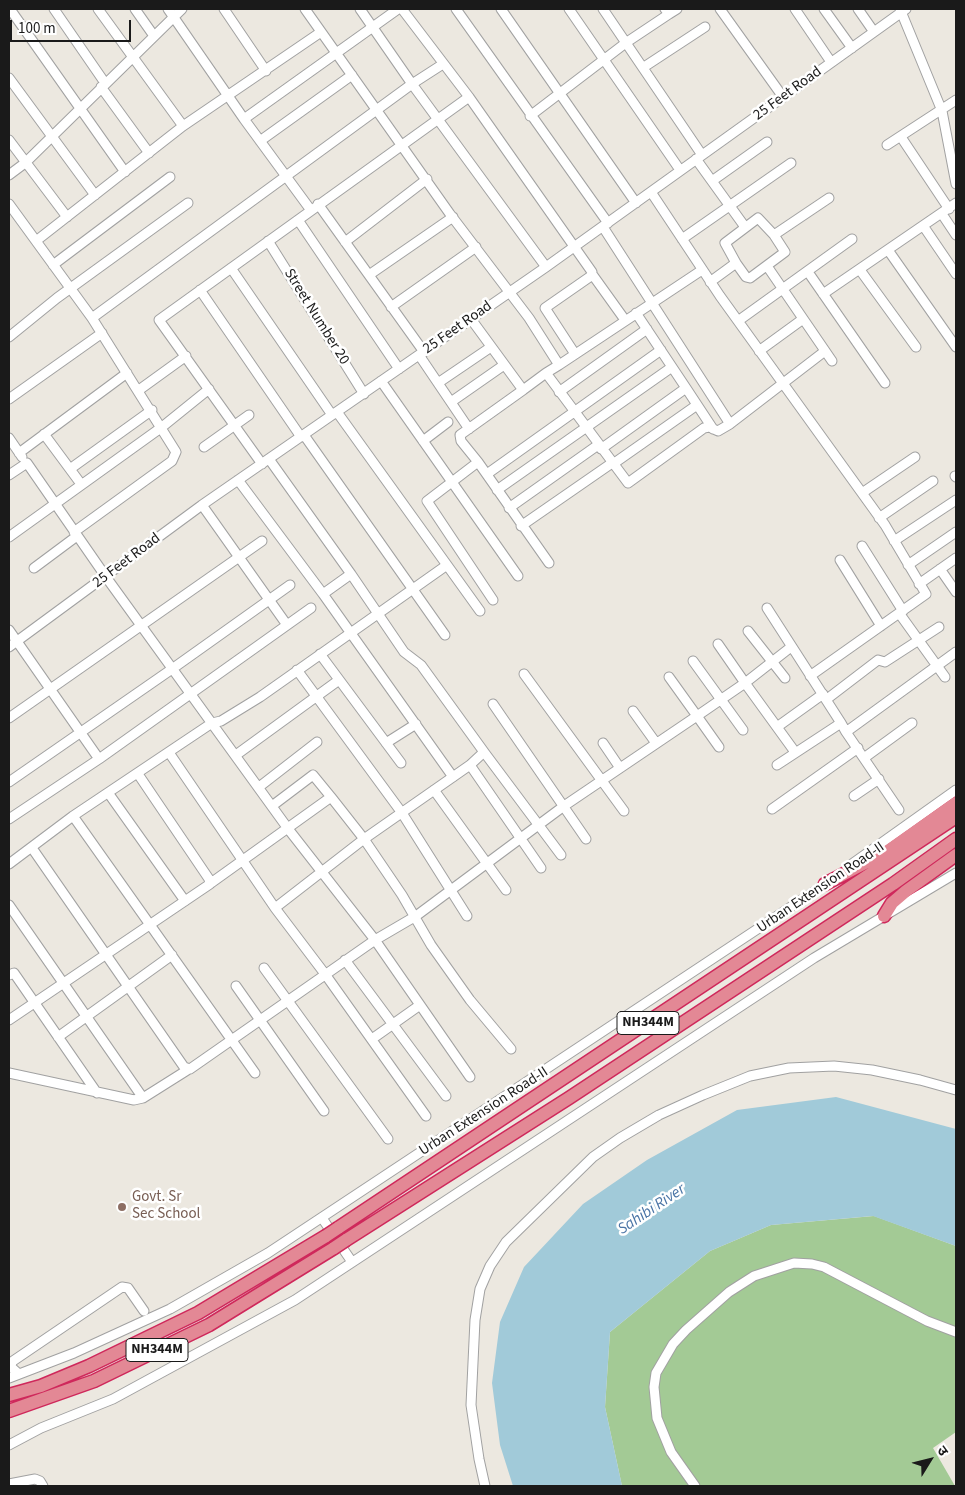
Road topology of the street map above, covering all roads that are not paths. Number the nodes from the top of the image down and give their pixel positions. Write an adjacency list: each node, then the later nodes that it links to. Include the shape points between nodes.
1 (10, 9): 46 (street)
2 (54, 9): 40 (street)
3 (98, 9): 31 (street)
4 (135, 9): 27 (street)
5 (182, 9): 22 (street)
6 (224, 9): 36 (street)
7 (305, 9): 25 (street)
8 (360, 9): 23 (street)
9 (398, 9): 23 (street)
10 (402, 9): 34 (street)
11 (456, 9): 49 (street)
12 (501, 9): 41 (street)
13 (569, 9): 32 (street)
14 (603, 9): 28 (street)
15 (677, 9): 21 (street)
16 (720, 9): 44 (street)
17 (795, 9): 33 (street)
18 (824, 9): 29 (street)
19 (858, 9): 26 (street)
20 (903, 10): 26 (street, 25 Feet Road); 48 (street)
21 (667, 12): 28 (street)
22 (171, 13): 27 (street); 42 (street)
23 (372, 26): 30 (street); 39 (street)
24 (705, 27): 35 (street)
25 (321, 32): 30 (street); 36 (street)
26 (874, 32): 29 (street, 25 Feet Road)
27 (154, 36): 31 (street)
28 (627, 42): 32 (street); 35 (street)
29 (852, 48): 33 (street, 25 Feet Road)
30 (337, 53): 37 (street); 51 (street)
31 (133, 58): 40 (street); 52 (street)
32 (604, 61): 41 (street); 64 (street)
33 (831, 62): 44 (street, 25 Feet Road)
34 (443, 64): 39 (street); 43 (street)
35 (644, 67): 61 (street)
36 (266, 71): 42 (street)
37 (352, 75): 47 (street); 56 (street)
38 (9, 78): 54 (street)
39 (412, 84): 47 (street); 50 (street)
40 (103, 85): 46 (street); 60 (street)
41 (561, 93): 49 (street); 76 (street)
42 (228, 96): 51 (street); 52 (street)
43 (469, 97): 50 (street); 95 (street)
44 (783, 97): 61 (street, 25 Feet Road)
45 (956, 100): 48 (street)
46 (79, 108): 54 (street); 65 (street)
47 (377, 109): 58 (street); 68 (street)
48 (942, 111): 53 (street); 71 (street)
49 (530, 116): 84 (street)
50 (438, 118): 58 (street); 100 (street)
51 (244, 119): 56 (street)
52 (183, 126): 60 (street)
53 (901, 136): 59 (street); 80 (street)
54 (52, 137): 62 (street); 73 (street)
55 (9, 140): 62 (street)
56 (260, 141): 68 (street)
57 (767, 142): 70 (street)
58 (403, 144): 69 (street); 78 (street)
59 (887, 145)
60 (149, 153): 65 (street)
61 (699, 157): 64 (street, 25 Feet Road); 70 (street)
62 (25, 163): 66 (street); 81 (street)
63 (791, 163): 79 (street)
64 (680, 170): 72 (street, 25 Feet Road)
65 (125, 172): 73 (street)
66 (9, 175)
67 (170, 177): 98 (street)
68 (286, 177): 78 (street); 117 (street)
69 (427, 179): 82 (street); 93 (street)
70 (712, 181): 79 (street)
71 (956, 184)
72 (650, 192): 76 (street, 25 Feet Road); 89 (street)
73 (95, 195): 81 (street)
74 (829, 198): 87 (street)
75 (188, 203): 109 (street)
76 (636, 203): 84 (street, 25 Feet Road)
77 (9, 204): 91 (street)
78 (314, 206): 83 (street); 93 (street)
79 (730, 206): 85 (street); 89 (street)
80 (949, 209): 86 (street); 88 (street)
81 (67, 217): 91 (street)
82 (453, 217): 94 (street); 107 (street)
83 (298, 220): 92 (street); 138 (street)
84 (606, 225): 95 (street, 25 Feet Road); 114 (street)
85 (746, 227): 87 (street, via 759,218); 97 (street, via 725,243)
86 (924, 227): 96 (street); 106 (street)
87 (774, 235): 99 (street, via 785,252)
88 (956, 235)
89 (682, 239): 102 (street)
90 (852, 239): 104 (street)
91 (36, 241): 98 (street)
92 (268, 241): 101 (street); 150 (street, Street Number 20)
93 (345, 242): 107 (street)
94 (476, 247): 112 (street); 115 (street)
95 (575, 247): 100 (street, 25 Feet Road); 105 (street)
96 (888, 250): 103 (street); 127 (street)
97 (736, 263): 99 (street, via 748,278); 108 (street)
98 (53, 265): 109 (street)
99 (767, 266): 110 (street)
100 (546, 267): 112 (street, 25 Feet Road)
101 (231, 268): 111 (street); 155 (street)
102 (702, 270): 108 (street); 114 (street)
103 (860, 270): 113 (street); 126 (street)
104 (808, 272): 110 (street); 113 (street)
105 (592, 274): 120 (street); 132 (street, via 545,308)
106 (956, 274)
107 (369, 275): 115 (street)
108 (710, 282): 121 (street)
109 (71, 289): 117 (street); 124 (street)
110 (783, 289): 119 (street); 121 (street)
111 (200, 290): 133 (street, via 158,320); 166 (street)
112 (510, 292): 118 (street, 25 Feet Road); 136 (street)
113 (823, 294): 144 (street)
114 (651, 303): 116 (street); 159 (street)
115 (391, 307): 131 (street)
116 (636, 313): 120 (street); 122 (street)
117 (92, 318): 123 (street)
118 (471, 319): 125 (street); 131 (street, 25 Feet Road)
119 (803, 319): 129 (street); 130 (street)
120 (625, 320): 132 (street)
121 (738, 322): 129 (street)
122 (647, 330): 128 (street); 149 (street)
123 (102, 333): 139 (street); 151 (street)
124 (9, 336)
125 (491, 347): 135 (street); 142 (street)
126 (916, 347)
127 (956, 347)
128 (661, 350): 137 (street); 156 (street)
129 (759, 351): 143 (street)
130 (825, 351): 134 (street); 143 (street)
131 (421, 354): 138 (street, 25 Feet Road); 142 (street)
132 (576, 354): 136 (street)
133 (186, 356): 146 (street); 147 (street)
134 (832, 361)
135 (504, 365): 148 (street); 152 (street)
136 (559, 365): 140 (street)
137 (672, 367): 145 (street); 163 (street)
138 (399, 369): 141 (street, 25 Feet Road)
139 (127, 372): 147 (street); 165 (street, via 98,397)
140 (546, 373): 148 (street); 149 (street)
141 (381, 381): 150 (street, 25 Feet Road); 168 (street)
142 (438, 383): 152 (street)
143 (782, 383): 159 (street); 185 (street)
144 (885, 384)
145 (686, 388): 153 (street); 170 (street)
146 (210, 389): 160 (street); 161 (street)
147 (139, 390): 154 (street)
148 (523, 390): 162 (street)
149 (559, 392): 156 (street)
150 (364, 394): 155 (street, 25 Feet Road)
151 (9, 399)
152 (451, 402): 162 (street)
153 (697, 405): 164 (street); 176 (street)
154 (152, 410): 161 (street); 177 (street)
155 (334, 414): 166 (street, 25 Feet Road); 202 (street)
156 (575, 414): 163 (street); 178 (street)
157 (249, 415): 160 (street)
158 (448, 422): 168 (street)
159 (730, 424): 164 (street, via 718,431)
160 (235, 425): 169 (street); 173 (street)
161 (162, 427): 183 (street); 193 (street, via 176,452 172,460)
162 (469, 428): 174 (street, via 460,437)
163 (586, 428): 170 (street); 184 (street)
164 (713, 428): 176 (street, via 704,428 630,482 626,482)
165 (44, 434): 171 (street); 177 (street)
166 (302, 436): 173 (street, 25 Feet Road); 211 (street)
167 (9, 438): 171 (street)
168 (423, 440): 182 (street)
169 (204, 447)
170 (600, 447): 176 (street); 189 (street)
171 (19, 453): 175 (street)
172 (915, 457): 185 (street)
173 (265, 461): 180 (street, 25 Feet Road); 206 (street)
174 (478, 462): 178 (street); 182 (street)
175 (27, 463): 179 (street); 187 (street)
176 (612, 463): 191 (street)
177 (70, 469): 183 (street)
178 (487, 474): 184 (street)
179 (9, 475)
180 (238, 480): 188 (street, 25 Feet Road); 213 (street)
181 (933, 481): 190 (street)
182 (450, 483): 207 (street); 215 (street, via 427,504)
183 (81, 484): 187 (street)
184 (497, 490): 189 (street)
185 (862, 493): 190 (street)
186 (956, 500): 196 (street)
187 (54, 503): 193 (street); 194 (street)
188 (202, 505): 198 (street); 208 (street, 25 Feet Road)
189 (509, 508): 191 (street)
190 (879, 518): 196 (street)
191 (521, 526): 201 (street)
192 (956, 532): 203 (street)
193 (76, 534): 204 (street); 208 (street)
194 (9, 537)
195 (262, 541): 198 (street)
196 (894, 541): 203 (street)
197 (862, 546): 219 (street)
198 (238, 558): 214 (street); 223 (street)
199 (956, 558): 205 (street)
200 (840, 560): 222 (street)
201 (549, 562)
202 (447, 565): 211 (street); 218 (street)
203 (908, 565): 209 (street)
204 (34, 568)
205 (940, 569): 209 (street); 212 (street)
206 (351, 574): 213 (street); 220 (street)
207 (518, 576)
208 (106, 577): 223 (street); 230 (street, 25 Feet Road)
209 (920, 584): 219 (street, via 926,594)
210 (290, 585): 214 (street)
211 (413, 589): 220 (street); 228 (street)
212 (956, 592)
213 (323, 594): 227 (street)
214 (269, 600): 221 (street); 239 (street)
215 (493, 600)
216 (311, 608): 221 (street)
217 (767, 608): 232 (street)
218 (480, 611)
219 (901, 612): 222 (street); 229 (street)
220 (379, 614): 227 (street); 271 (street, via 404,652 421,666)
221 (287, 624): 249 (street)
222 (881, 626): 242 (street)
223 (142, 627): 239 (street); 248 (street)
224 (939, 627): 229 (street)
225 (9, 630): 230 (street)
226 (748, 631): 237 (street)
227 (350, 632): 235 (street); 260 (street)
228 (446, 635)
229 (919, 640): 238 (street); 251 (street, via 885,662 878,660)
230 (17, 642): 233 (street, 25 Feet Road); 248 (street)
231 (718, 644): 247 (street)
232 (791, 647): 237 (street); 242 (street)
233 (9, 648)
234 (956, 652): 238 (street)
235 (320, 654): 240 (street); 246 (street)
236 (694, 661): 252 (street)
237 (773, 661): 245 (street); 247 (street)
238 (938, 666): 244 (street); 264 (street)
239 (172, 669): 249 (street); 263 (street)
240 (297, 670): 250 (street); 257 (street, via 229,716)
241 (524, 674): 284 (street)
242 (810, 676): 251 (street)
243 (669, 677): 255 (street)
244 (945, 677)
245 (785, 678)
246 (339, 680): 250 (street); 268 (street)
247 (745, 683): 252 (street); 261 (street)
248 (52, 690): 256 (street); 263 (street)
249 (191, 694): 257 (street); 276 (street)
250 (316, 696): 274 (street); 298 (street)
251 (825, 696): 258 (street); 261 (street)
252 (721, 700): 255 (street); 262 (street)
253 (493, 704): 294 (street)
254 (633, 711): 267 (street)
255 (697, 716): 267 (street); 269 (street)
256 (9, 718)
257 (212, 723): 273 (street); 274 (street)
258 (841, 723): 264 (street); 272 (street)
259 (912, 723): 275 (street)
260 (416, 724): 268 (street); 282 (street)
261 (777, 727): 272 (street)
262 (742, 730)
263 (82, 732): 276 (street); 285 (street)
264 (846, 732): 270 (street)
265 (317, 742): 286 (street)
266 (603, 743): 280 (street)
267 (656, 743): 280 (street)
268 (386, 744): 277 (street)
269 (718, 746)
270 (858, 748): 275 (street); 295 (street)
271 (484, 752): 278 (street); 302 (street)
272 (795, 752): 279 (street)
273 (170, 754): 281 (street); 311 (street)
274 (236, 755): 286 (street)
275 (864, 758): 283 (street)
276 (99, 759): 301 (street)
277 (400, 763)
278 (470, 765): 282 (street); 304 (street)
279 (777, 765)
280 (620, 768): 284 (street)
281 (138, 774): 289 (street); 317 (street)
282 (453, 777): 287 (street)
283 (879, 779): 290 (street); 296 (street)
284 (602, 781): 294 (street); 297 (street)
285 (9, 782)
286 (259, 787): 293 (street)
287 (434, 790): 298 (street); 313 (street)
288 (956, 790): 318 (street)
289 (109, 794): 299 (street); 321 (street)
290 (854, 796)
291 (331, 797): 293 (street, via 313,774); 303 (street); 305 (street)
292 (956, 803): 318 (highway, via 888,851)
293 (272, 806): 303 (street)
294 (564, 806): 302 (street); 306 (street)
295 (772, 808)
296 (899, 810)
297 (624, 811)
298 (402, 813): 305 (street); 319 (street)
299 (73, 816): 308 (street); 327 (street)
300 (956, 817): 366 (highway, Urban Extension Road-II / NH344M, bridge, via 293,1258 190,1318 89,1366)
301 (9, 819)
302 (538, 825): 304 (street); 309 (street)
303 (289, 830): 311 (street); 315 (street)
304 (521, 838): 313 (street); 314 (street)
305 (364, 839): 315 (street); 324 (street)
306 (586, 839)
307 (956, 839): 367 (highway, NH344M, bridge, via 586,1087 297,1272 209,1325 94,1381)
308 (32, 848): 312 (street); 329 (street)
309 (561, 855)
310 (956, 855): 326 (highway, via 906,891 892,903)
311 (243, 861): 317 (street); 323 (street)
312 (9, 864)
313 (486, 864): 319 (street); 320 (street)
314 (541, 868)
315 (321, 872): 323 (street); 328 (street)
316 (956, 873): 326 (street)
317 (211, 883): 321 (street)
318 (825, 884): 360 (street)
319 (450, 889): 324 (street); 325 (street)
320 (506, 890)
321 (185, 901): 327 (street)
322 (9, 906): 335 (street)
323 (274, 908): 334 (street)
324 (416, 916): 328 (street); 348 (street, via 442,960)
325 (467, 916)
326 (884, 916): 361 (street, via 814,958)
327 (151, 924): 329 (street); 330 (street)
328 (375, 940): 331 (street); 340 (street)
329 (107, 954): 335 (street); 336 (street)
330 (172, 955): 336 (street); 347 (street)
331 (345, 960): 334 (street); 344 (street)
332 (264, 968): 338 (street)
333 (9, 974): 339 (street, via 14,973)
334 (325, 974): 338 (street); 346 (street)
335 (63, 985): 339 (street); 341 (street)
336 (129, 986): 341 (street); 349 (street, via 184,1067)
337 (236, 986): 343 (street)
338 (288, 1000): 343 (street); 359 (street)
339 (34, 1003): 342 (street); 345 (street)
340 (420, 1005): 344 (street); 352 (street)
341 (86, 1017): 345 (street); 356 (street)
342 (9, 1020)
343 (258, 1020): 347 (street); 357 (street)
344 (393, 1025): 346 (street); 355 (street)
345 (58, 1037): 354 (street)
346 (372, 1039): 358 (street)
347 (231, 1040): 349 (street); 351 (street)
348 (511, 1049)
349 (189, 1069): 356 (street)
350 (9, 1072): 354 (street)
351 (255, 1073)
352 (470, 1077)
353 (956, 1090): 371 (street, via 872,1070 834,1066 789,1068 750,1076 703,1094 660,1115 593,1157 506,1242 480,1289 471,1405)
354 (97, 1093): 356 (street, via 130,1100)
355 (446, 1096)
356 (143, 1098)
357 (324, 1111)
358 (426, 1116)
359 (388, 1139)
360 (322, 1218): 361 (street); 364 (street, via 170,1309 74,1354)
361 (352, 1262): 368 (street, via 296,1300 113,1399 41,1428)
362 (144, 1311): 364 (street, via 128,1288 122,1287 13,1361 10,1366)
363 (956, 1332): 372 (street, via 927,1321 824,1267 794,1263 754,1276 686,1330 673,1344 656,1373 657,1418 671,1452)
364 (19, 1374): 365 (street)
365 (9, 1378)
366 (9, 1395)
367 (9, 1411)
368 (9, 1445)
369 (9, 1484): 370 (street, via 35,1479)
370 (43, 1486)
371 (485, 1486)
372 (695, 1486)

